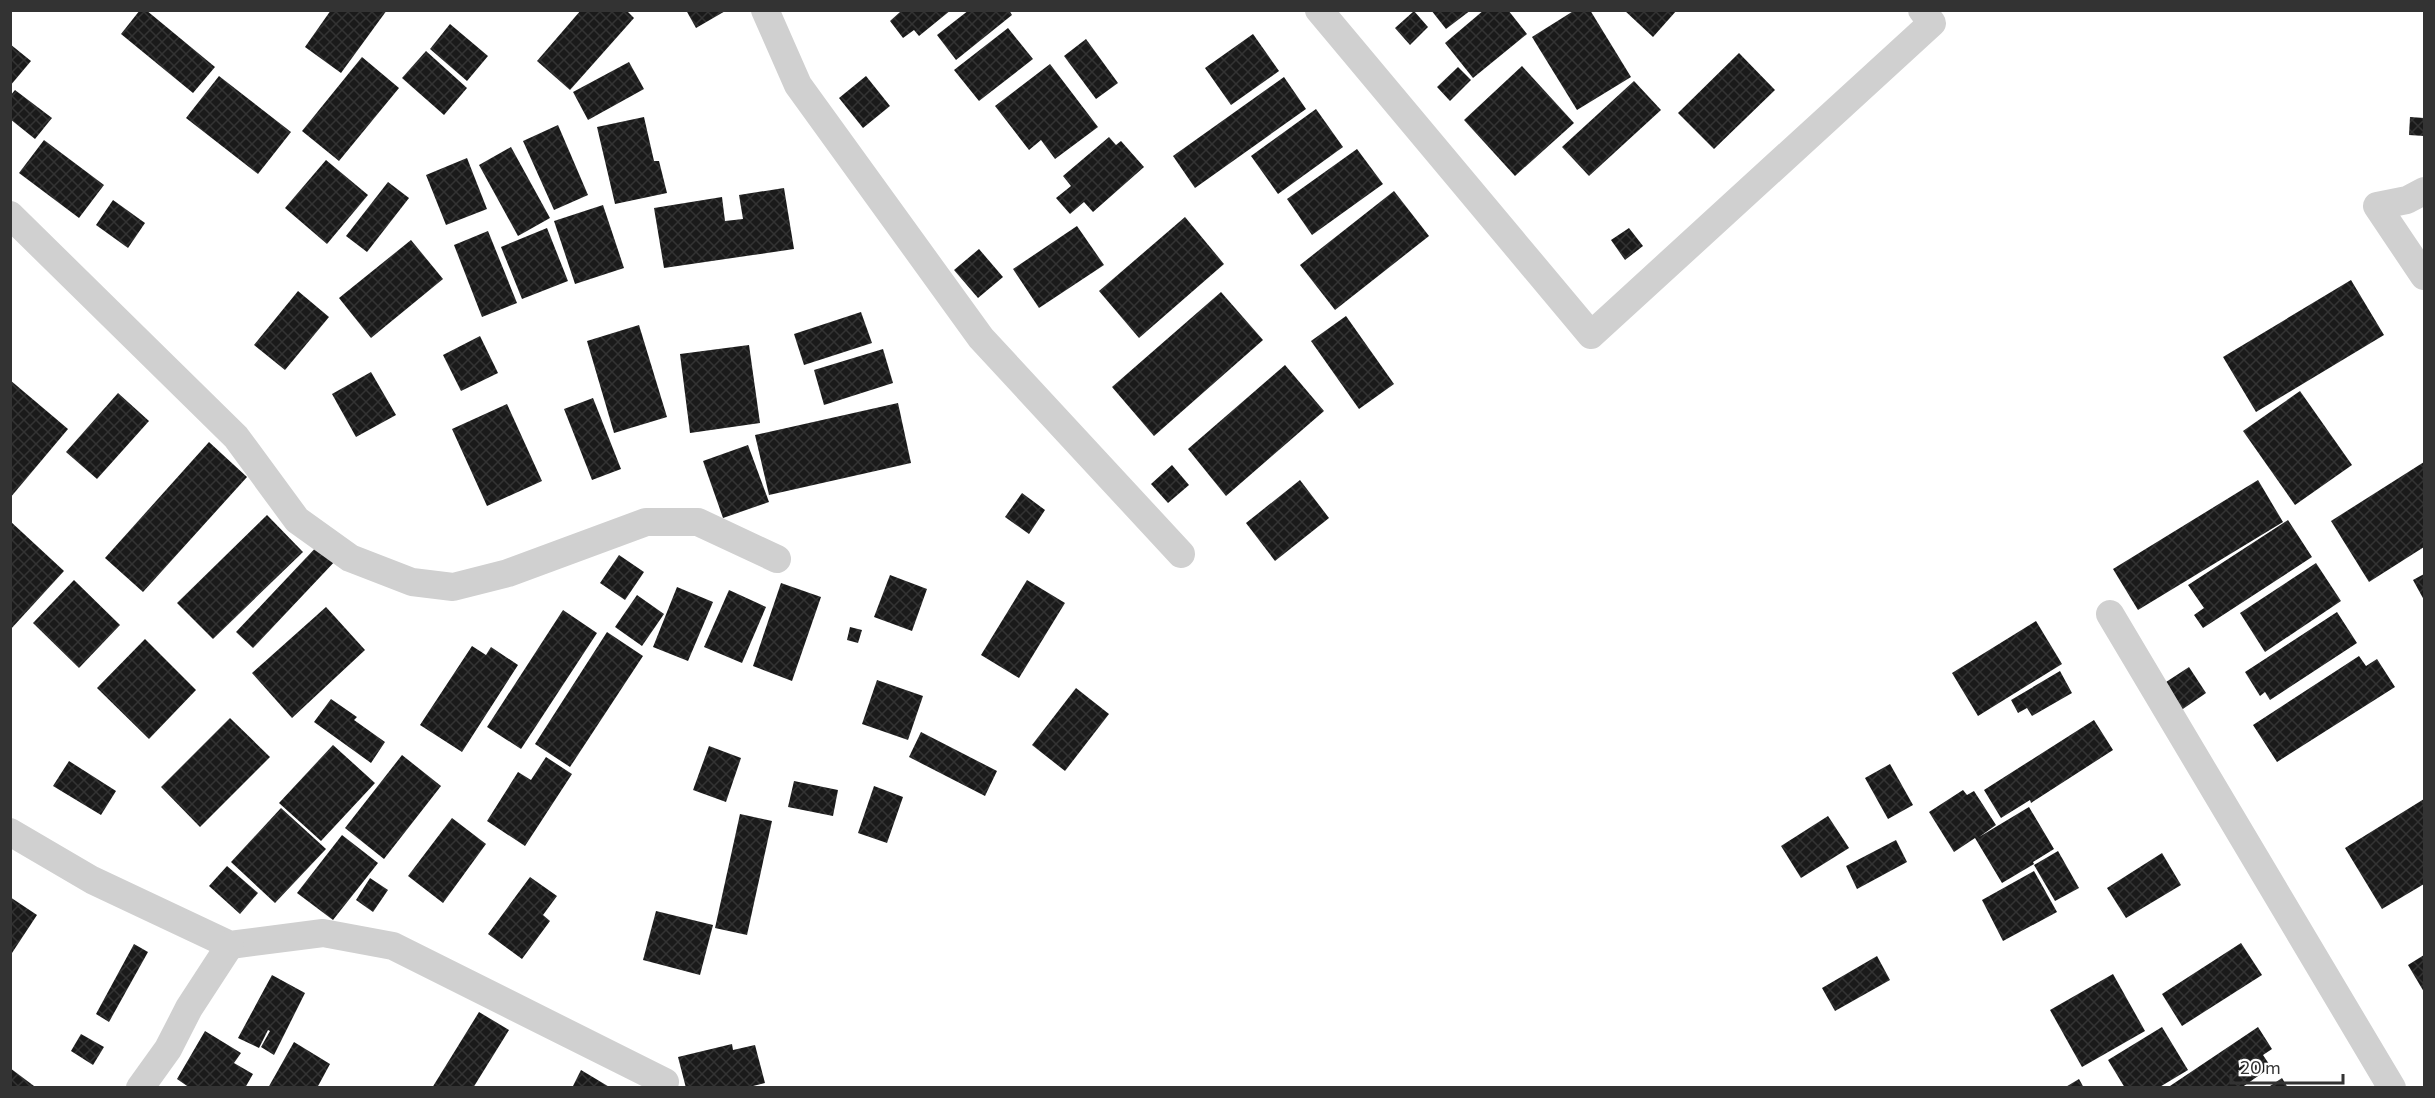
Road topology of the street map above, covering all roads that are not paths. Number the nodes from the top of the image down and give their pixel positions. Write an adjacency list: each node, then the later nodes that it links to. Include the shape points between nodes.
1 (765, 10): 7 (street, via 798,85 981,339)
2 (1319, 10): 3 (street, via 1591,335 1932,23)
3 (1922, 10)
4 (2424, 191): 6 (street, via 2407,200 2377,206)
5 (10, 215): 8 (street, via 236,437 297,520 350,558 412,582 453,587 508,573 646,522 698,522)
6 (2424, 276)
7 (1181, 554)
8 (777, 559)
9 (2110, 614): 14 (street)
10 (10, 832): 11 (street, via 92,880)
11 (230, 945): 12 (street, via 323,933 393,946); 13 (street)
12 (665, 1082)
13 (140, 1088)
14 (2392, 1088)

